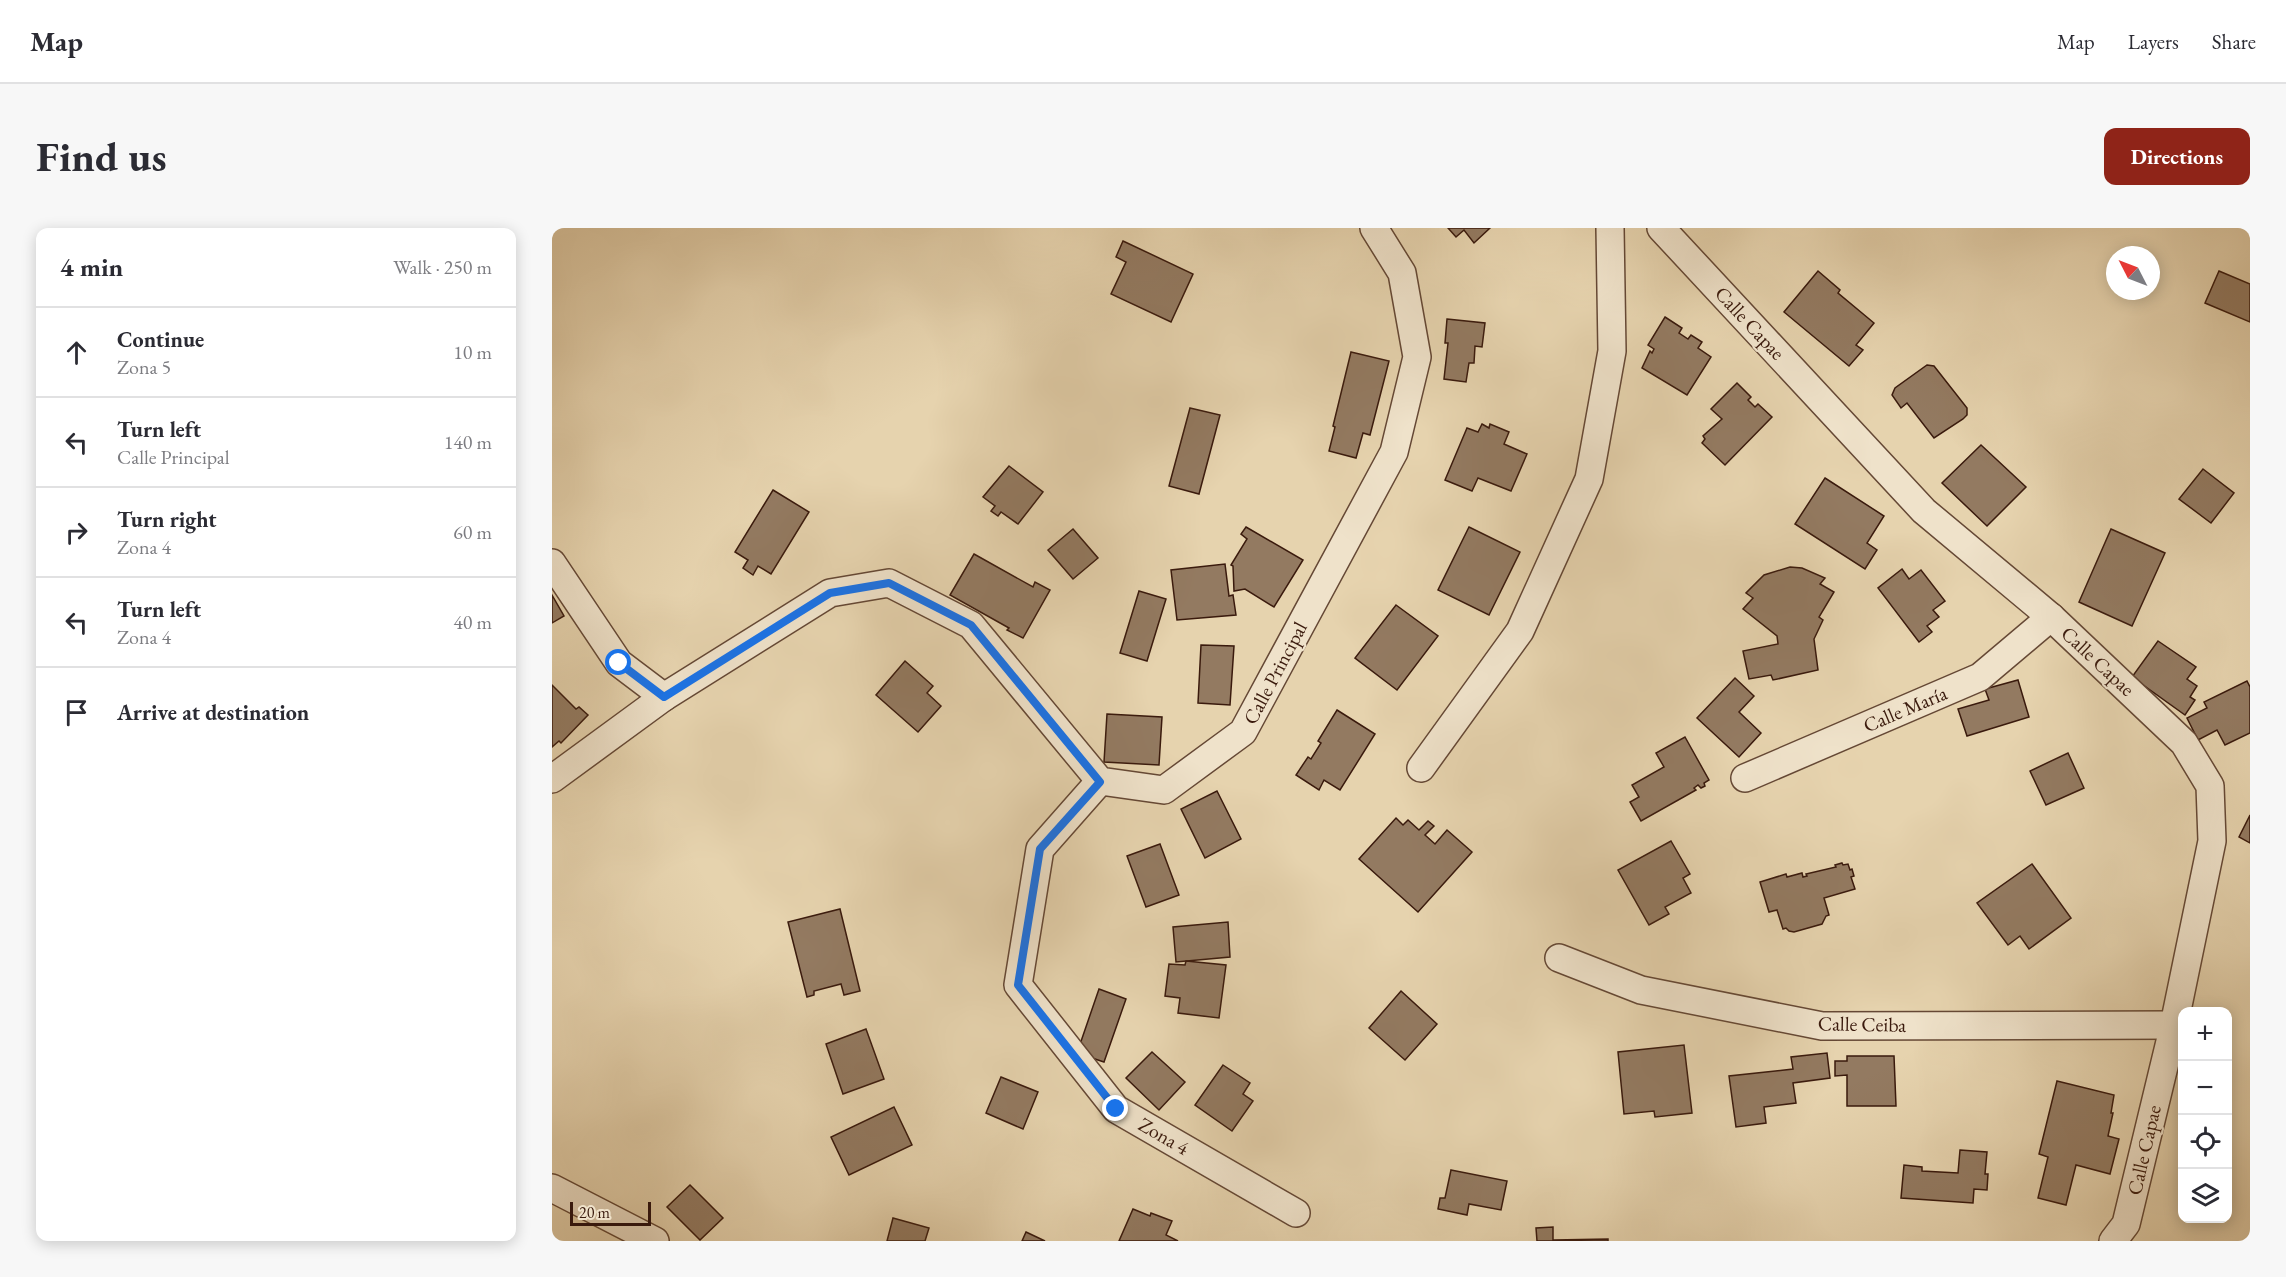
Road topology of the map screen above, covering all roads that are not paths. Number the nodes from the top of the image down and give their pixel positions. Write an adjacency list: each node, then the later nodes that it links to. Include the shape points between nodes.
1 (1374, 228): 10 (street, Calle Principal, via 1402,273 1417,357 1394,452 1243,732 1164,790)
2 (1611, 228): 7 (street, via 1612,351 1589,479 1520,631)
3 (1661, 228): 5 (street, Calle Capae, via 1924,511)
4 (552, 562): 6 (street, via 619,663)
5 (2051, 617): 8 (street, Calle María, via 1980,677); 12 (street, Calle Capae, via 2184,743 2210,786 2212,841)
6 (664, 697): 9 (street); 10 (street, via 830,593 889,583 971,625)
7 (1421, 768)
8 (1745, 778)
9 (552, 779)
10 (1100, 782): 14 (street, Zona 4, via 1040,849 1018,985 1116,1109)
11 (1559, 958): 12 (street, Calle Ceiba, via 1641,990 1822,1026)
12 (2174, 1025): 15 (street, Calle Capae)
13 (552, 1188): 16 (street)
14 (1296, 1213)
15 (2120, 1232)
16 (655, 1241)

